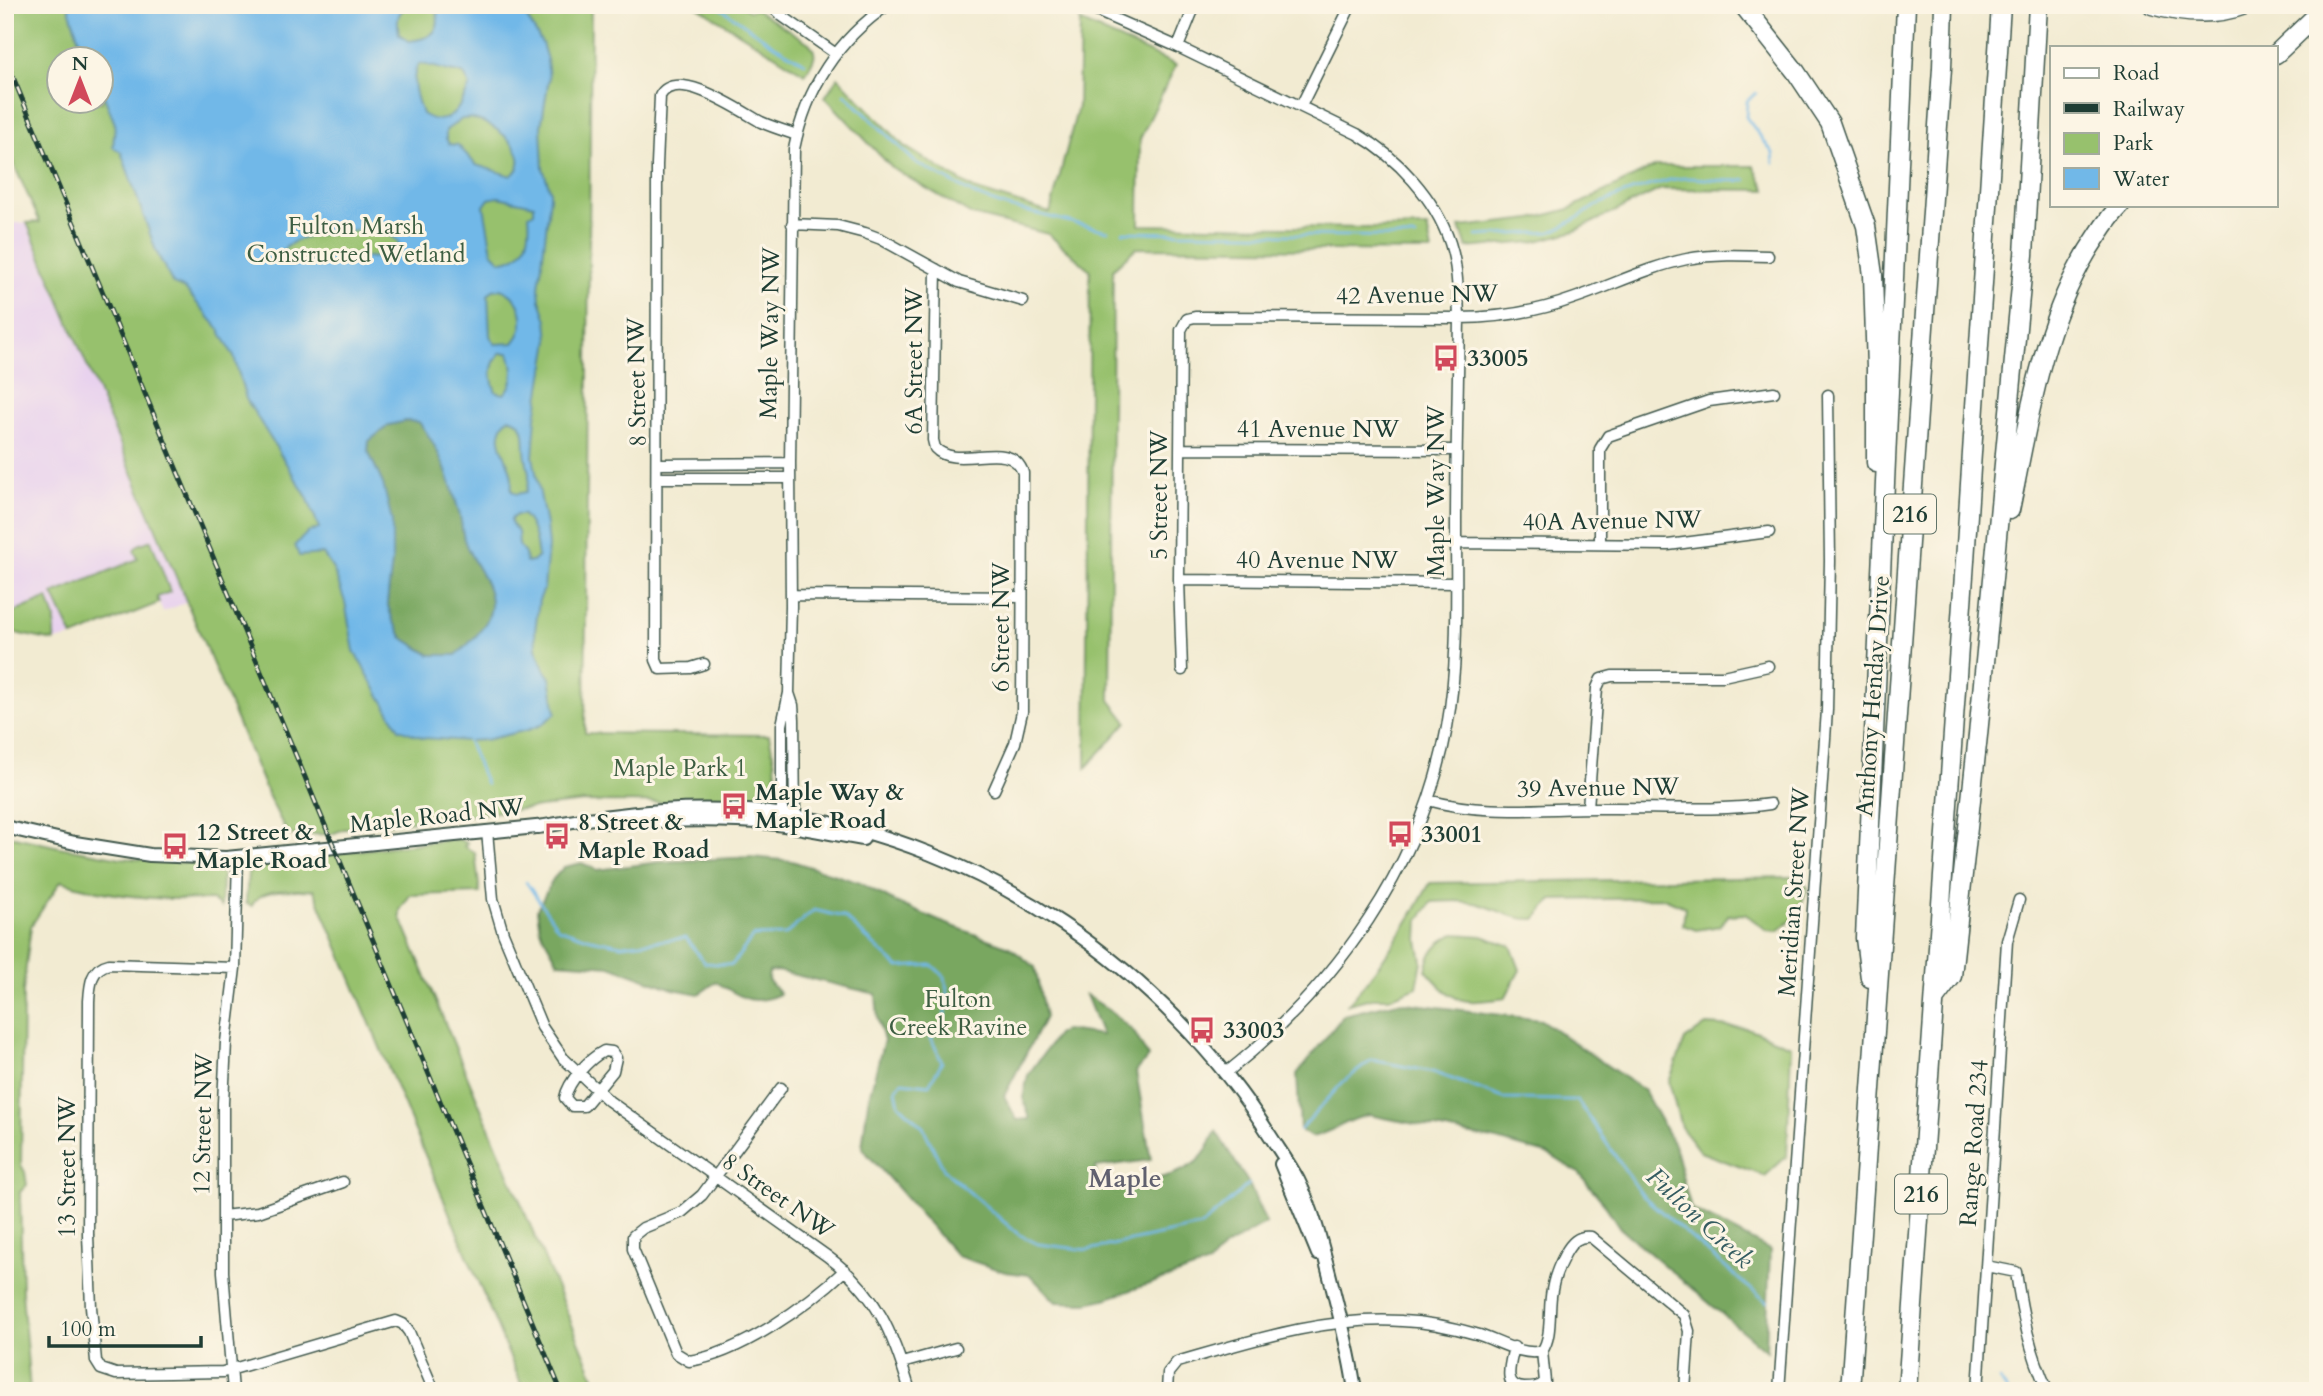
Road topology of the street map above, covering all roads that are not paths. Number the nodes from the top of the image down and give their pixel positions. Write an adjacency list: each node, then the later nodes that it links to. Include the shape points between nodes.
1 (771, 5): 16 (street)
2 (888, 5): 16 (street, Maple Way NW)
3 (1083, 5): 14 (street, Maple Way NW)
4 (1195, 5): 14 (street)
5 (1351, 5): 17 (street)
6 (1743, 5): 43 (highway, via 1830,123 1866,226 1876,355 1875,582)
7 (1906, 5): 43 (highway)
8 (1944, 5): 58 (highway, Anthony Henday Drive / 216)
9 (2001, 5): 57 (highway, 216)
10 (2038, 5): 40 (highway, via 2024,255)
11 (2152, 5): 12 (highway, via 2191,13)
12 (2245, 5)
13 (2318, 14): 15 (highway)
14 (1178, 47): 17 (street, Maple Way NW)
15 (2278, 52)
16 (836, 54): 18 (street, Maple Way NW, via 809,97)
17 (1301, 106): 24 (street, Maple Way NW, via 1378,148 1422,194 1450,243)
18 (797, 135): 20 (street, Maple Way NW); 32 (street, 8 Street NW, via 692,87 671,86 661,93 657,165)
19 (2120, 206): 40 (highway, via 2074,274 2052,327)
20 (792, 224): 22 (street, via 852,229); 31 (street, Maple Way NW)
21 (1768, 256): 24 (street, 42 Avenue NW, via 1688,259 1559,303)
22 (936, 269): 23 (street, via 967,285); 30 (street, 6A Street NW, via 933,440 938,452 946,456 1008,456)
23 (1023, 301)
24 (1459, 318): 25 (street, 42 Avenue NW, via 1195,317); 29 (street, Maple Way NW)
25 (1184, 321): 28 (street, 5 Street NW)
26 (1774, 392): 37 (street, via 1695,405 1604,440 1600,449)
27 (1828, 394): 80 (street, Meridian Street NW, via 1826,722)
28 (1180, 449): 29 (street, 41 Avenue NW); 38 (street, 5 Street NW)
29 (1456, 450): 36 (street, Maple Way NW)
30 (1017, 461): 42 (street, 6 Street NW, via 1023,476)
31 (790, 463): 32 (street); 34 (street, Maple Way NW)
32 (659, 464): 33 (street, 8 Street NW)
33 (659, 478): 34 (street); 44 (street, 8 Street NW, via 656,660 660,669)
34 (790, 478): 41 (street, Maple Way NW)
35 (1769, 532): 37 (street, 40A Avenue NW, via 1686,544)
36 (1456, 543): 37 (street, 40A Avenue NW); 39 (street, Maple Way NW)
37 (1600, 544)
38 (1179, 580): 39 (street, 40 Avenue NW); 46 (street, 5 Street NW)
39 (1456, 583): 48 (street, Maple Way NW, via 1452,693)
40 (1992, 592): 57 (highway, via 1952,976)
41 (790, 595): 42 (street); 51 (street, Maple Way NW, via 789,693 794,719)
42 (1022, 597): 47 (street, 6 Street NW, via 1021,723)
43 (1880, 640): 58 (highway, via 1865,938)
44 (704, 664)
45 (1768, 666): 50 (street, via 1723,676 1601,679)
46 (1182, 670)
47 (994, 790)
48 (1428, 800): 50 (street, 39 Avenue NW, via 1491,811); 59 (street, Maple Way NW, via 1399,868 1359,937 1310,997)
49 (1770, 804): 50 (street, 39 Avenue NW)
50 (1588, 808)
51 (788, 820): 53 (street, Maple Road NW, via 690,819); 59 (street, Maple Road NW, via 909,847 1021,898 1084,939 1148,990)
52 (5, 827): 54 (street, Maple Road NW, via 150,855)
53 (487, 831): 54 (street, Maple Road NW); 60 (street, 8 Street NW, via 494,899 503,933 542,1027)
54 (238, 857): 56 (street, 12 Street NW)
55 (2019, 900): 66 (street, Range Road 234, via 2007,941)
56 (235, 968): 65 (street, 12 Street NW, via 223,1084); 73 (street, 13 Street NW, via 101,966 92,978 89,1001 88,1194 96,1361 101,1369 116,1374)
57 (1935, 997): 82 (highway, 216)
58 (1875, 1024): 81 (highway, Anthony Henday Drive / 216)
59 (1226, 1073): 68 (street, Maple Road NW, via 1269,1135 1331,1283)
60 (579, 1074): 62 (street, 8 Street NW); 62 (street, via 567,1089 567,1102 584,1106); 62 (street, via 601,1052 612,1052 615,1067)
61 (781, 1088): 63 (street)
62 (597, 1091): 63 (street, 8 Street NW)
63 (716, 1178): 67 (street, 8 Street NW); 67 (street, via 689,1207 633,1236 633,1249 680,1357 689,1362 705,1357 764,1330)
64 (343, 1182): 65 (street, via 258,1212)
65 (223, 1216): 73 (street, 12 Street NW)
66 (1986, 1266): 83 (street, Range Road 234); 84 (street, via 2016,1272 2025,1328)
67 (845, 1270): 72 (street, 8 Street NW, via 878,1309)
68 (1342, 1323): 69 (street, via 1424,1323); 77 (street, via 1286,1332 1177,1362 1170,1368); 78 (street, Maple Road NW)
69 (1514, 1347): 71 (street); 71 (street, via 1509,1377 1520,1388 1545,1382)
70 (956, 1348): 72 (street)
71 (1542, 1351): 79 (street, via 1560,1265 1573,1242 1586,1236 1596,1239 1686,1319)
72 (902, 1363): 76 (street, 8 Street NW)
73 (230, 1370): 74 (street, 12 Street NW); 75 (street, via 396,1321 409,1332)
74 (233, 1391)
75 (434, 1391)
76 (910, 1391)
77 (1167, 1391)
78 (1355, 1391)
79 (1685, 1391)
80 (1779, 1391)
81 (1850, 1391)
82 (1907, 1391)
83 (1978, 1391)
84 (2048, 1391)

